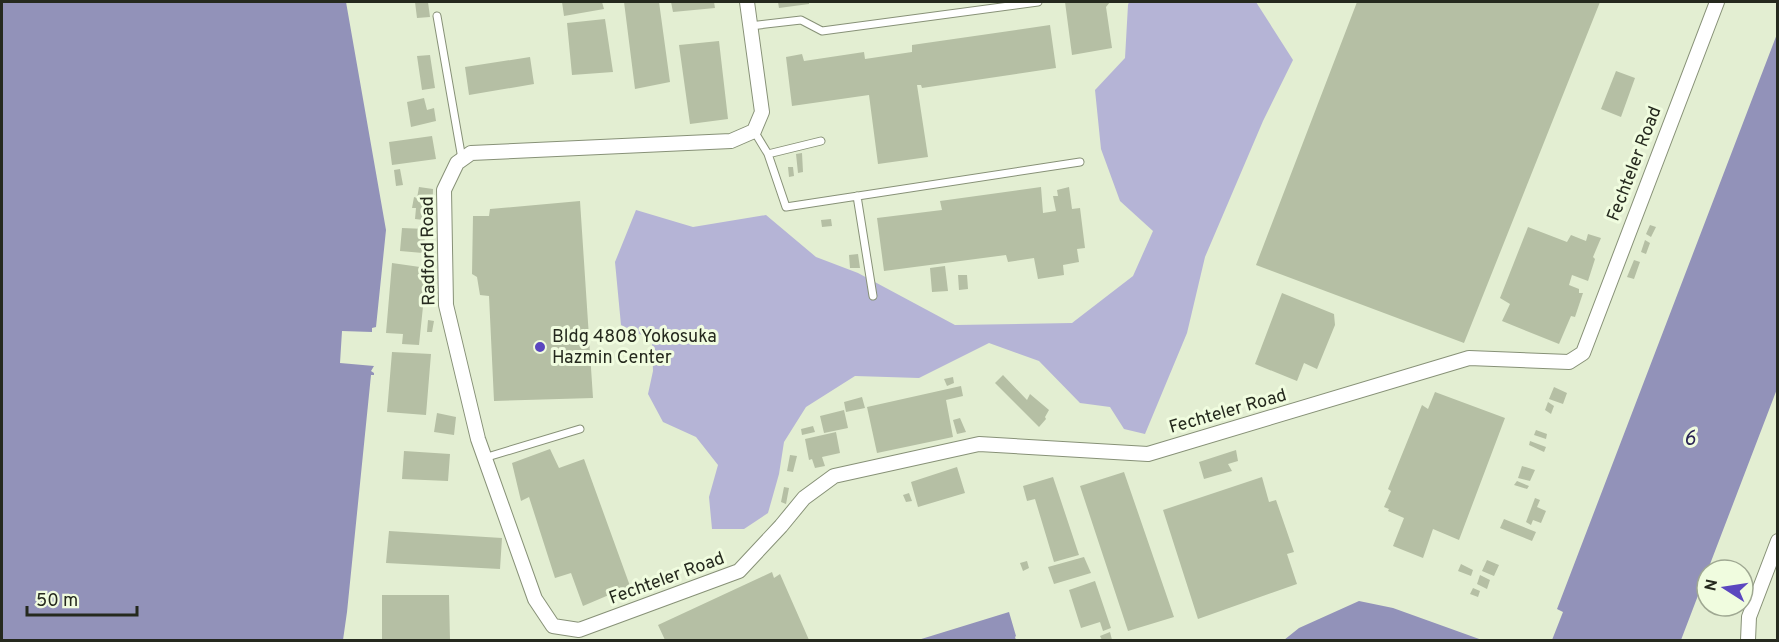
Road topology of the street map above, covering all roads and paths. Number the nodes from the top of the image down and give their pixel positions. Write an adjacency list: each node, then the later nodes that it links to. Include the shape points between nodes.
1 (747, 2): 5 (street)
2 (1038, 2): 5 (lane, via 822,31 801,20)
3 (1717, 2): 16 (street, Fechteler Road, via 1583,353 1569,362 1469,358 1148,454 979,444 834,476 804,498 739,571 579,630)
4 (437, 16): 9 (lane)
5 (750, 26): 6 (street, via 762,112)
6 (754, 131): 8 (lane); 9 (street, via 730,141 471,153)
7 (821, 141): 8 (lane)
8 (768, 154): 11 (lane, via 786,207)
9 (462, 159): 14 (street, Radford Road, via 444,190 446,305)
10 (1080, 162): 11 (lane)
11 (857, 196): 12 (lane)
12 (873, 296)
13 (580, 429): 14 (lane)
14 (484, 458): 16 (street, Radford Road, via 535,598)
15 (1778, 541): 17 (street, via 1749,617)
16 (553, 626)
17 (1748, 640)

